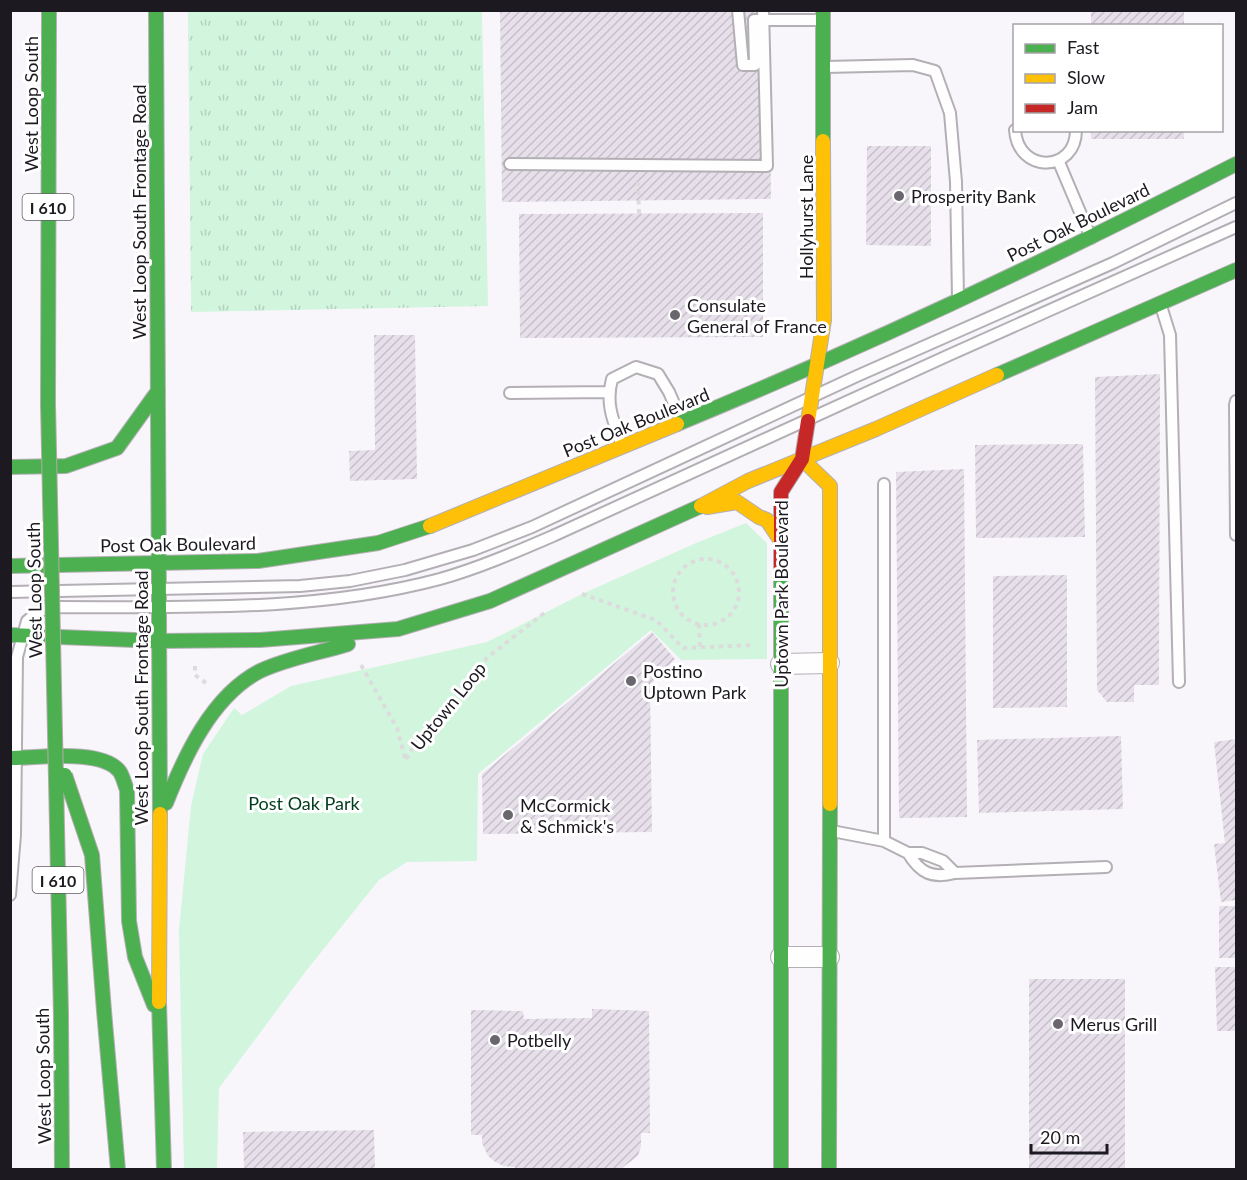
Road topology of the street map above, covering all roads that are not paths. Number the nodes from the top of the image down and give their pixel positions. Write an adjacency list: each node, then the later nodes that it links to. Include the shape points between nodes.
1 (49, 10): 44 (main road, West Loop South / I 610, bridge, via 48,404)
2 (156, 10): 19 (main road, West Loop South Frontage Road)
3 (738, 10): 5 (lane, via 743,65 755,65 754,21)
4 (763, 10): 10 (lane, via 767,166)
5 (824, 15): 6 (main road, Hollyhurst Lane)
6 (824, 67): 16 (lane, via 913,65 935,70 950,112); 18 (main road, Hollyhurst Lane, via 824,320)
7 (1015, 132): 9 (lane, via 1020,151 1028,158 1048,163)
8 (1076, 132): 9 (lane, via 1072,147)
9 (1058, 160): 14 (lane)
10 (510, 164)
11 (1236, 164): 14 (main road, Post Oak Boulevard)
12 (1236, 203): 22 (lane, via 1113,263)
13 (1236, 227): 24 (lane)
14 (1091, 238): 16 (main road, Post Oak Boulevard)
15 (1236, 270): 17 (main road)
16 (958, 298): 18 (main road, Post Oak Boulevard)
17 (1160, 303): 27 (main road); 43 (lane, via 1170,335)
18 (817, 363): 22 (main road, Hollyhurst Lane); 25 (main road, Post Oak Boulevard)
19 (158, 391): 28 (main road, via 117,448 66,466); 33 (main road, West Loop South Frontage Road)
20 (608, 392): 21 (lane); 25 (lane, via 612,379 636,367 658,374); 26 (lane)
21 (510, 393)
22 (812, 398): 24 (main road, Hollyhurst Lane); 35 (lane, via 532,527 450,557 350,581)
23 (1236, 400): 31 (lane)
24 (809, 419): 27 (main road, Hollyhurst Lane); 37 (lane, via 555,535 440,579 267,606)
25 (682, 422): 26 (main road, Post Oak Boulevard)
26 (622, 446): 33 (main road, Post Oak Boulevard, via 432,525 378,543 258,561)
27 (802, 459): 30 (main road); 32 (main road, Uptown Park Boulevard, via 781,492); 41 (main road, via 830,486)
28 (10, 467)
29 (884, 484): 48 (lane)
30 (691, 511): 32 (main road, via 737,502 767,520); 38 (main road, via 490,601)
31 (1236, 535)
32 (781, 541): 42 (main road, Uptown Park Boulevard)
33 (158, 564): 34 (main road, Post Oak Boulevard); 35 (main road, West Loop South Frontage Road)
34 (10, 566)
35 (159, 589): 36 (lane); 37 (main road, West Loop South Frontage Road)
36 (10, 592)
37 (159, 607): 39 (lane, via 58,607 39,611); 40 (main road, West Loop South Frontage Road)
38 (398, 629): 40 (main road, via 260,640); 46 (main road, via 274,665 252,677 228,698 184,758)
39 (16, 635): 40 (main road); 45 (lane)
40 (159, 641): 46 (main road, West Loop South Frontage Road)
41 (829, 663): 42 (street); 47 (main road)
42 (781, 664): 53 (main road, Uptown Park Boulevard)
43 (1179, 682)
44 (55, 745): 56 (main road, West Loop South / I 610, bridge); 57 (main road, bridge, via 92,855)
45 (14, 758): 52 (lane, via 15,835); 55 (main road, via 87,758 107,761 120,772 127,790 129,921 135,957)
46 (160, 820): 55 (main road, West Loop South Frontage Road)
47 (830, 831): 48 (lane); 54 (main road)
48 (884, 841): 49 (lane)
49 (908, 853): 51 (lane, via 922,853 943,861); 51 (lane, via 918,868 932,875)
50 (1106, 867): 51 (lane)
51 (955, 873)
52 (10, 895)
53 (781, 957): 54 (street); 59 (main road, Uptown Park Boulevard)
54 (829, 957): 60 (main road)
55 (159, 1018): 58 (main road, West Loop South Frontage Road)
56 (63, 1170)
57 (118, 1170)
58 (164, 1170)
59 (781, 1170)
60 (829, 1170)

